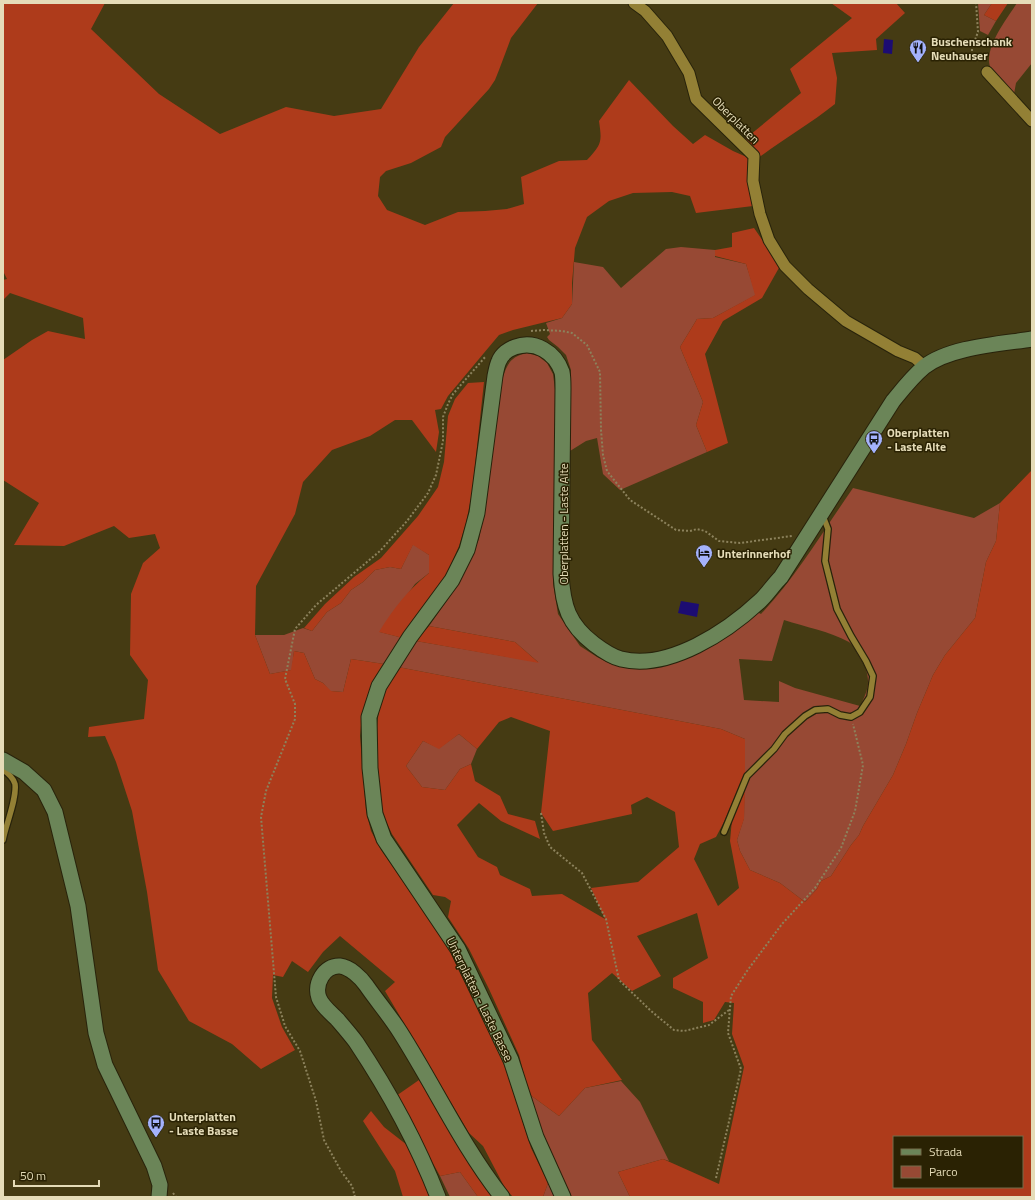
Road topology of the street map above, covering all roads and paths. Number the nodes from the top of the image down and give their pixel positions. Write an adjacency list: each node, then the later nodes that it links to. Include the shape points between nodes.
1 (634, 3): 9 (street, Oberplatten, via 645,11 667,36 689,73 696,99 754,156 753,181 760,214 770,240 785,266 846,321 915,358)
2 (976, 3): 3 (path, via 978,32 972,48)
3 (972, 59)
4 (987, 72): 5 (street)
5 (1032, 121)
6 (530, 331): 11 (path, via 562,331 572,334 587,346 600,372 601,430 607,471 630,500 676,530 705,531 719,541 740,543)
7 (1032, 339): 9 (main road, Oberplatten - Laste Alte, via 948,354)
8 (487, 355): 22 (path, via 453,394 448,404 443,417 443,441 436,475 428,493 380,551 316,605 295,629 285,679 295,704 295,719 266,791 262,817 276,997 285,1026 300,1051 316,1101 324,1140 352,1186)
9 (924, 366): 10 (main road, Oberplatten - Laste Alte, via 893,401)
10 (822, 512): 11 (main road, Oberplatten - Laste Alte); 13 (lane, via 828,529 825,561 837,609 873,676 870,697 860,712)
11 (808, 533): 12 (main road, Oberplatten - Laste Alte, via 781,576 762,598 742,617 708,640 666,658 641,662 620,659 600,649 583,636 569,617 562,594 562,372 555,359 540,346 523,344 509,349 499,359 495,376 477,513 467,550 452,580 410,637 379,686)
12 (369, 717): 25 (main road, Unterplatten - Laste Basse, via 370,768 375,814 384,839 458,949 511,1060 536,1137)
13 (851, 717): 17 (lane, via 828,709 815,710 785,734 747,776); 19 (path, via 864,765 855,811 841,848 815,888 782,924 747,971 731,996)
14 (3, 760): 21 (main road, via 24,772 44,790 55,812 78,906 96,1033 105,1065 154,1166 160,1185)
15 (3, 770): 18 (lane, via 14,782 15,795)
16 (541, 813): 19 (path, via 544,833 550,846 582,873 606,919 619,980 674,1030 684,1031 709,1025)
17 (724, 832)
18 (3, 840)
19 (730, 1010): 20 (path, via 728,1033 741,1069)
20 (716, 1178)
21 (160, 1197)
22 (355, 1197)
23 (438, 1197): 24 (main road, via 415,1144 368,1062 354,1040 320,1000 318,983 323,974 331,968 340,966 351,970 363,980 400,1032 474,1158)
24 (502, 1197)
25 (564, 1197)

